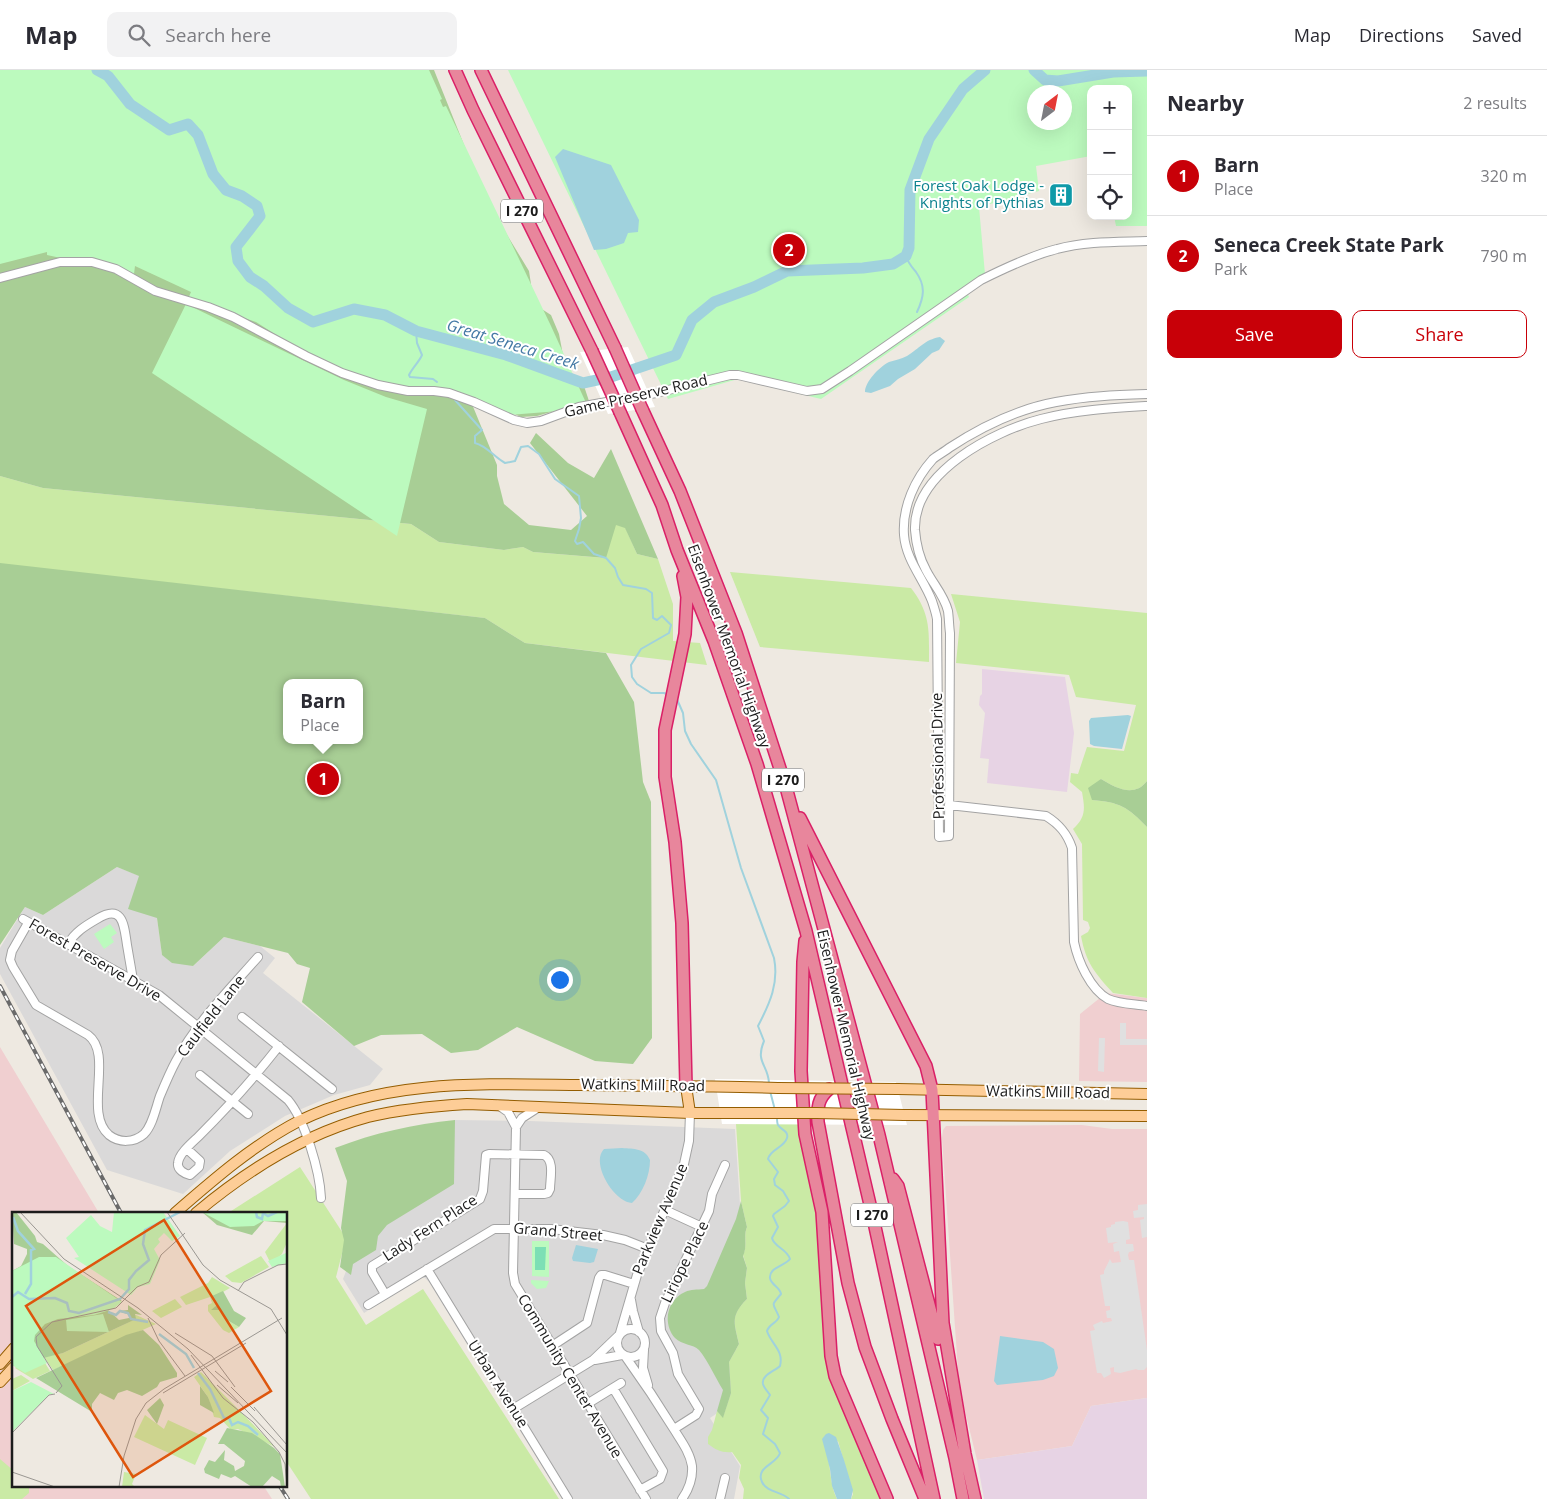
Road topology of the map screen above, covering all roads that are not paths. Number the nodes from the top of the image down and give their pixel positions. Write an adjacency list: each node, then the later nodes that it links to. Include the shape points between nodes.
1 (455, 70): 7 (highway, Eisenhower Memorial Highway / I 270, bridge, via 592,351 662,505)
2 (481, 70): 8 (highway, I 270, bridge, via 680,491 736,633)
3 (1147, 240): 4 (street, Game Preserve Road, via 1058,249 998,272 981,280 822,389 807,391 730,375 578,407 527,423 448,393 408,391 342,373 233,317 155,291 116,269 92,262 60,262)
4 (0, 278)
5 (1147, 394): 9 (street, Professional Drive, via 1054,402 995,423 935,458 921,475 910,497 903,522 904,538 910,561 938,619 939,837 949,836)
6 (1147, 406): 9 (street, Professional Drive, via 1063,414 1021,425 986,441 956,460 936,477 924,495 915,530 926,571 948,610 950,633)
7 (677, 550): 11 (highway, Eisenhower Memorial Highway / I 270, via 714,641 757,764); 21 (highway, via 687,597 685,634 665,730 665,777 682,923)
8 (786, 787): 24 (highway, via 926,1066); 40 (highway, I 270)
9 (949, 805): 15 (street, via 1046,816 1064,831 1072,848 1074,942 1082,968 1108,999)
10 (25, 921): 12 (street, Forest Preserve Drive); 17 (street, Caulfield Lane, via 12,952 11,963 36,1006 96,1042 99,1118 103,1129 112,1137 134,1140 147,1131 171,1070)
11 (806, 932): 78 (highway, via 801,1071 805,1134 825,1237 830,1356 835,1376); 80 (highway, Eisenhower Memorial Highway / I 270, via 872,1212)
12 (68, 944): 14 (street, Forest Preserve Drive); 14 (street, via 76,932 102,916 112,913 118,916 124,925)
13 (258, 956): 17 (street, Caulfield Lane)
14 (133, 980): 17 (street, Forest Preserve Drive, via 159,995)
15 (1147, 1006)
16 (242, 1017): 18 (street)
17 (198, 1027): 20 (street, Forest Preserve Drive)
18 (279, 1046): 20 (street); 22 (street)
19 (200, 1074): 26 (street)
20 (256, 1074): 26 (street); 34 (street, Forest Preserve Drive, via 288,1100)
21 (686, 1086): 23 (main road, Watkins Mill Road, bridge); 29 (main road); 34 (main road, Watkins Mill Road, via 446,1085 348,1102)
22 (332, 1089)
23 (829, 1089): 24 (main road, Watkins Mill Road, bridge); 33 (highway, via 822,1095)
24 (932, 1090): 25 (main road, Watkins Mill Road); 31 (highway)
25 (1147, 1094)
26 (233, 1102): 30 (street); 37 (street)
27 (496, 1104): 28 (main road, Watkins Mill Road); 35 (street, via 508,1112); 36 (main road, Watkins Mill Road, via 438,1106 390,1113 355,1121)
28 (540, 1106): 29 (main road, Watkins Mill Road); 35 (street, via 522,1118)
29 (690, 1113): 33 (main road, Watkins Mill Road, bridge); 43 (street, Parkview Avenue, via 686,1158)
30 (248, 1114)
31 (934, 1115): 32 (main road, Watkins Mill Road); 33 (main road, Watkins Mill Road, bridge); 70 (highway, via 943,1323)
32 (1147, 1116)
33 (817, 1117): 79 (highway, via 848,1283 865,1347)
34 (300, 1121): 36 (street, Forest Preserve Drive); 44 (main road, Watkins Mill Road, via 234,1163)
35 (516, 1127): 38 (street, Community Center Avenue)
36 (307, 1139): 42 (street, Forest Preserve Drive, via 318,1172); 45 (main road, Watkins Mill Road, via 245,1177)
37 (187, 1148)
38 (515, 1154): 41 (street, Community Center Avenue); 41 (street, via 548,1157 550,1189 544,1194); 51 (street, Lady Fern Place, via 486,1155 483,1191 476,1202 374,1264 372,1272)
39 (725, 1164): 46 (street, Liriope Place)
40 (885, 1164): 70 (highway, I 270, via 898,1186); 81 (highway, I 270)
41 (514, 1194): 47 (street, Community Center Avenue)
42 (321, 1198)
43 (664, 1210): 46 (street); 48 (street, Parkview Avenue)
44 (176, 1212)
45 (197, 1212)
46 (702, 1227): 71 (street, Liriope Place, via 660,1316 661,1331 673,1353 676,1369 699,1409 696,1415)
47 (514, 1228): 48 (street, Grand Street, via 611,1236); 49 (street, Grand Street, via 490,1230); 56 (street, Community Center Avenue, via 515,1284)
48 (648, 1250): 50 (street, Parkview Avenue)
49 (427, 1269): 51 (street, Grand Street); 69 (street, Urban Avenue)
50 (634, 1284): 52 (street, Parkview Avenue); 56 (street, via 601,1275 586,1323)
51 (385, 1294): 53 (street, Grand Street)
52 (630, 1295): 54 (street, Parkview Avenue); 55 (street, Parkview Avenue)
53 (368, 1305)
54 (639, 1332): 55 (street, via 627,1329); 57 (street, via 644,1338)
55 (619, 1335): 59 (street, via 616,1344); 60 (street)
56 (552, 1346): 63 (street, Community Center Avenue)
57 (644, 1349): 59 (street, via 636,1357); 67 (street, via 643,1368)
58 (12, 1350): 61 (main road)
59 (624, 1355): 60 (street); 67 (street)
60 (593, 1360): 63 (street)
61 (0, 1364)
62 (12, 1369): 64 (main road)
63 (570, 1375): 68 (street, Community Center Avenue); 69 (street)
64 (0, 1382)
65 (621, 1383): 66 (street)
66 (613, 1388): 68 (street); 73 (street, via 663,1471 660,1479)
67 (651, 1392): 71 (street)
68 (587, 1404): 73 (street, Community Center Avenue)
69 (513, 1409): 74 (street, Urban Avenue)
70 (957, 1409): 82 (highway, I 270)
71 (674, 1429): 76 (street, via 692,1467 690,1484)
72 (725, 1478): 77 (street)
73 (640, 1490): 75 (street, Community Center Avenue)
74 (568, 1499)
75 (646, 1499)
76 (682, 1499)
77 (720, 1499)
78 (887, 1499)
79 (925, 1499)
80 (934, 1499)
81 (963, 1499)
82 (975, 1499)

